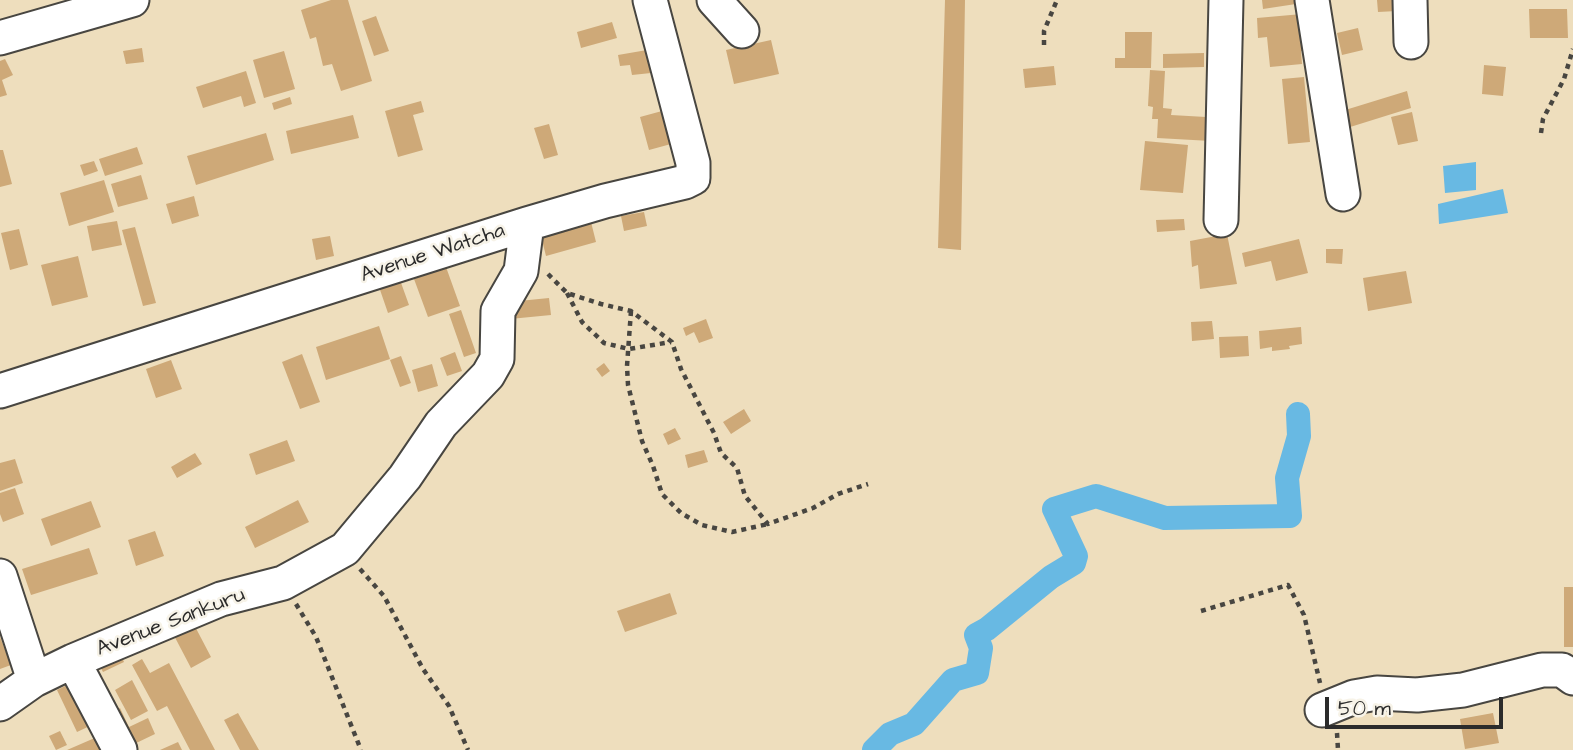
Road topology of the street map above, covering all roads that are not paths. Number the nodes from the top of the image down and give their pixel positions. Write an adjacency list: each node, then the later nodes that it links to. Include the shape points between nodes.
1 (132, 0): 8 (street)
2 (650, 0): 12 (street, Avenue Watcha, via 693,163 693,178 605,201)
3 (714, 0): 7 (street)
4 (1226, 0): 11 (street)
5 (1312, 0): 10 (street)
6 (1409, 0): 9 (street)
7 (742, 31)
8 (0, 38)
9 (1411, 42)
10 (1343, 194)
11 (1221, 220)
12 (525, 236): 13 (street, Avenue Watcha); 15 (street, Avenue Sankuru, via 522,271 498,311 497,359 488,375 441,424 405,477 345,549 283,583 221,599)
13 (0, 391)
14 (0, 576): 17 (street)
15 (73, 661): 17 (street, Avenue Sankuru); 20 (street)
16 (1573, 678): 19 (street, via 1562,670 1542,670 1462,690 1354,697)
17 (34, 680): 18 (street, Avenue Sankuru)
18 (0, 704)
19 (1322, 710)
20 (120, 750)

